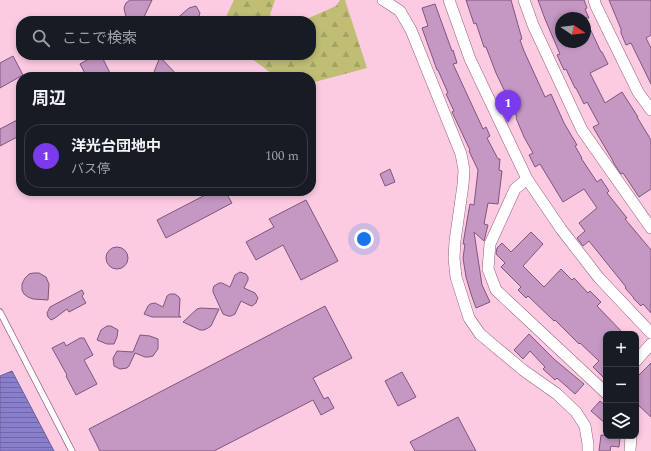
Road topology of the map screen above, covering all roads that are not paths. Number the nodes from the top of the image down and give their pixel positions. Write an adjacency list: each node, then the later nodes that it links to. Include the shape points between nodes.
1 (383, 0): 14 (street, via 400,11 411,30 462,154 463,184 454,258 456,277 469,318 480,334 576,412 585,426)
2 (449, 0): 6 (street, via 470,59)
3 (524, 0): 7 (street, via 582,130)
4 (594, 0): 5 (street, via 638,92)
5 (651, 110)
6 (527, 179): 9 (street, via 599,278); 12 (street, via 515,189 490,244 488,269 496,290)
7 (651, 228)
8 (0, 312): 13 (lane)
9 (651, 333)
10 (651, 344): 11 (street)
11 (639, 358)
12 (603, 390)
13 (72, 451)
14 (588, 451)

